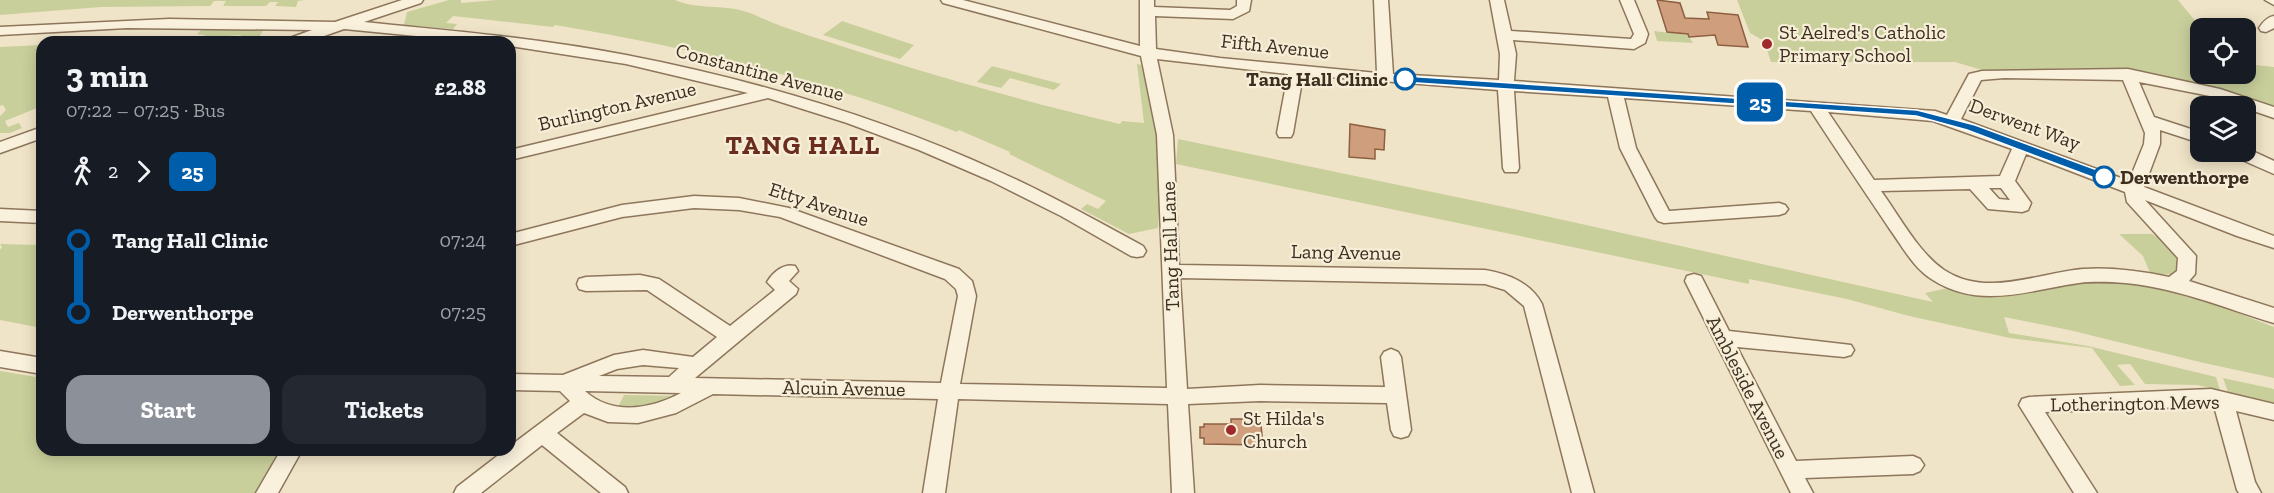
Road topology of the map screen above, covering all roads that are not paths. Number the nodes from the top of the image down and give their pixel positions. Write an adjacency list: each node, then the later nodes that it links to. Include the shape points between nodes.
1 (416, 0): 8 (street)
2 (948, 0): 14 (street, Fifth Avenue)
3 (1244, 0): 7 (street, via 1241,12 1225,16)
4 (1381, 0): 17 (street)
5 (1497, 0): 10 (street)
6 (1627, 0): 10 (street, via 1641,34 1634,44)
7 (1146, 5): 14 (street, Tang Hall Lane)
8 (341, 26): 9 (street, Constantine Avenue, via 150,24); 11 (street); 12 (street, Constantine Avenue)
9 (0, 32)
10 (1504, 35): 18 (street, via 1509,54)
11 (310, 36)
12 (444, 36)
13 (516, 43): 19 (street, Constantine Avenue, via 685,72)
14 (1148, 53): 15 (street, Fifth Avenue); 46 (street, Tang Hall Lane, via 1165,135)
15 (1296, 70): 17 (street, Fifth Avenue); 26 (street)
16 (2128, 74): 23 (street, via 2206,89); 24 (street, via 1981,76 1972,79); 25 (street)
17 (1385, 78): 18 (street, Fifth Avenue)
18 (1506, 87): 20 (street, Fifth Avenue); 33 (street)
19 (769, 93): 31 (street, Burlington Avenue); 44 (street, Constantine Avenue, via 866,123 959,159 1031,192)
20 (1615, 93): 21 (street, Fifth Avenue); 39 (street, via 1628,148 1664,217)
21 (1749, 101): 22 (street, Derwent Way)
22 (1816, 106): 24 (street, Derwent Way, via 1917,113); 37 (street)
23 (2274, 113)
24 (1952, 121): 29 (street, Derwent Way)
25 (2150, 121): 28 (street); 38 (street, via 2152,144)
26 (1285, 133)
27 (36, 134): 30 (street)
28 (2190, 135)
29 (2021, 146): 35 (street); 38 (street, Derwent Way)
30 (0, 148)
31 (516, 154)
32 (2256, 160): 34 (street)
33 (1511, 168)
34 (2274, 168)
35 (2006, 182): 36 (street); 36 (street, via 2022,206 1994,206)
36 (1975, 183): 37 (street)
37 (1868, 186): 48 (street, via 1926,266 1956,285 1986,291 2102,275)
38 (2134, 189): 43 (street, Derwent Way); 48 (street, via 2133,198 2187,256 2186,274)
39 (1779, 209)
40 (0, 215): 41 (street)
41 (36, 217)
42 (516, 238): 62 (street, Etty Avenue, via 622,211 694,202 739,204 783,212 960,279 968,296)
43 (2274, 242)
44 (1137, 251)
45 (789, 271): 51 (street, via 776,282 789,289)
46 (1170, 271): 64 (street, Tang Hall Lane); 80 (street, Lang Avenue, via 1485,277 1504,281 1533,304)
47 (1694, 281): 52 (street, Ambleside Avenue)
48 (2175, 282): 50 (street)
49 (586, 284): 51 (street, via 652,285)
50 (2274, 316)
51 (732, 337): 57 (street)
52 (1723, 338): 53 (street); 74 (street, Ambleside Avenue)
53 (1844, 350)
54 (1391, 357): 63 (street)
55 (0, 359): 56 (street)
56 (36, 365)
57 (696, 365): 59 (street, via 666,357 636,356 610,361); 60 (street)
58 (516, 382): 59 (street, Alcuin Avenue)
59 (565, 383): 60 (street, Alcuin Avenue); 66 (street)
60 (674, 385): 61 (street, Alcuin Avenue)
61 (710, 386): 62 (street, Alcuin Avenue); 66 (street, via 672,408 642,414 612,415)
62 (949, 391): 64 (street, Alcuin Avenue); 78 (street, Etty Avenue)
63 (1397, 395): 64 (street, Alcuin Avenue, via 1260,393); 68 (street)
64 (1177, 397): 79 (street, Tang Hall Lane)
65 (2223, 399): 67 (street, Lotherington Mews); 82 (street, Lotherington Mews, via 2029,405); 83 (street)
66 (583, 402): 69 (street)
67 (2274, 412)
68 (1401, 430)
69 (542, 433): 70 (street); 77 (street)
70 (516, 453)
71 (289, 456): 75 (street)
72 (512, 456): 76 (street)
73 (1913, 465): 74 (street)
74 (1791, 470): 81 (street, Ambleside Avenue)
75 (267, 493)
76 (465, 493)
77 (617, 493)
78 (934, 493)
79 (1183, 493)
80 (1583, 493)
81 (1802, 493)
82 (2086, 493)
83 (2250, 493)

